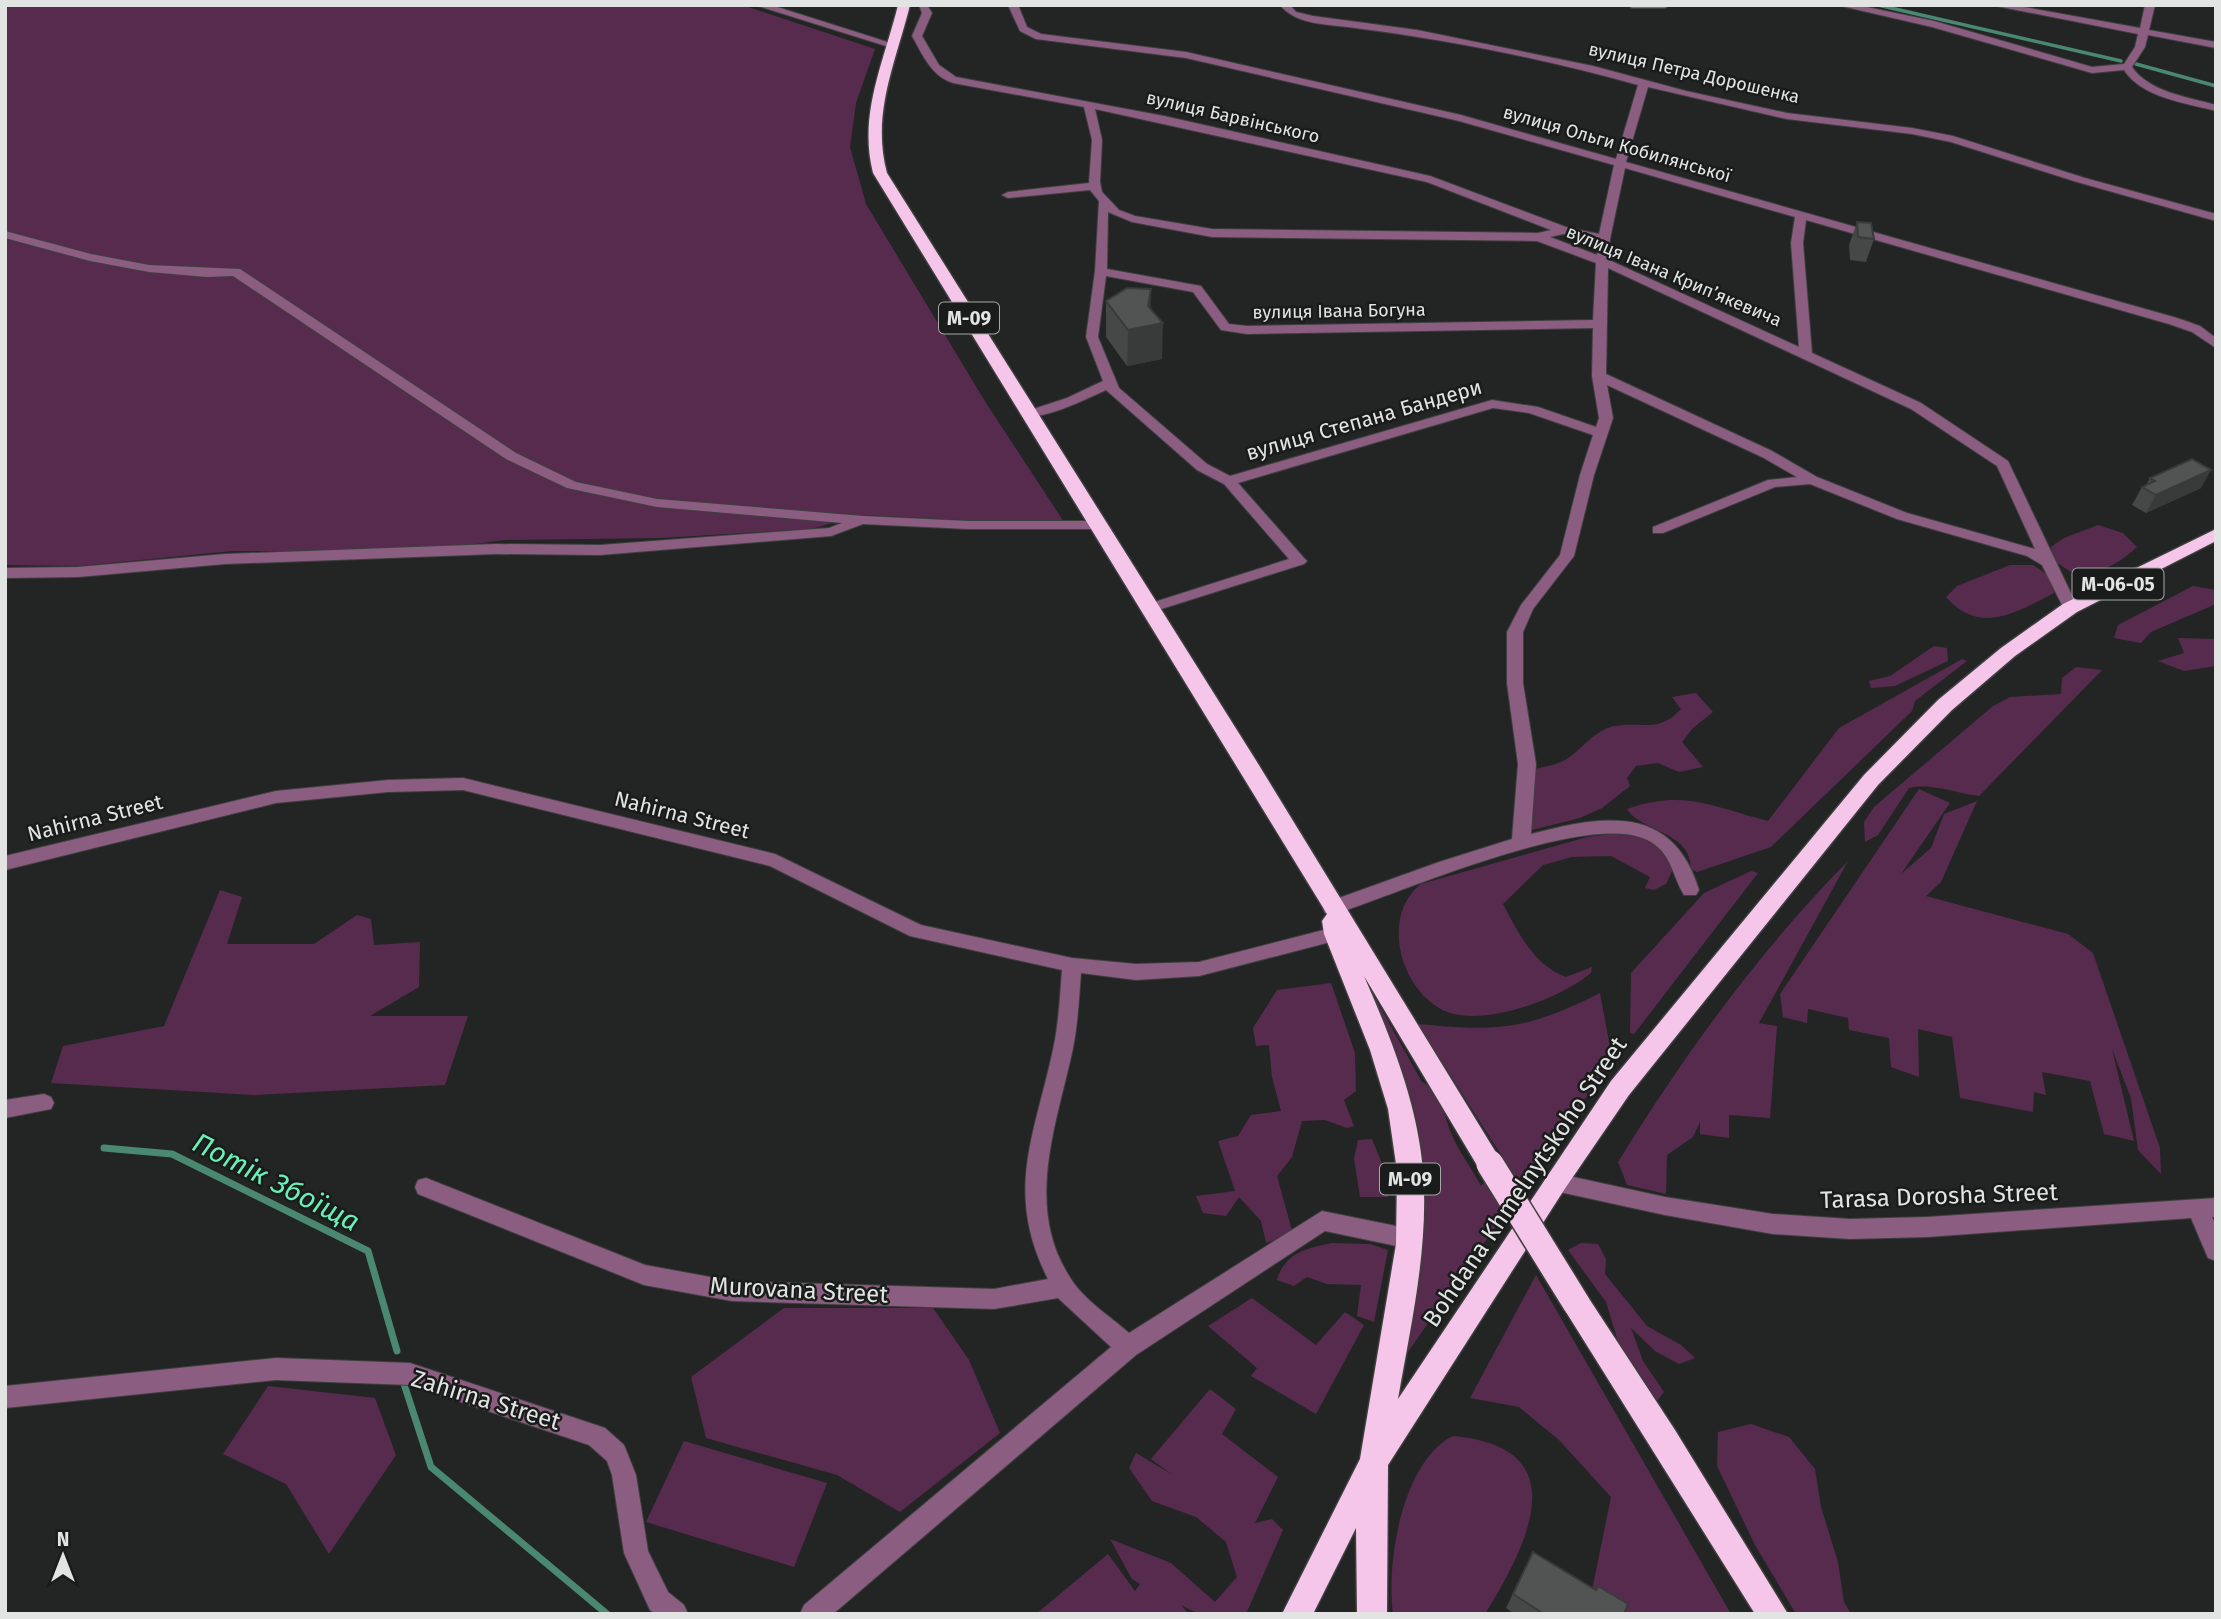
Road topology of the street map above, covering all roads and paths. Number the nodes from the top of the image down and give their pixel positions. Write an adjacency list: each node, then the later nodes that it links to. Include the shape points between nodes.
1 (760, 5): 12 (street)
2 (1013, 5): 18 (street, вулиця Ольги Кобилянської, via 1023,29 1039,37 1199,58 1461,118)
3 (1285, 5): 15 (street, вулиця Петра Дорошенка, via 1293,14 1313,19 1417,33)
4 (1632, 5): 5 (street)
5 (1665, 5)
6 (1842, 5): 14 (street, via 1934,24 2092,70)
7 (1996, 5): 11 (street)
8 (2150, 5): 11 (street)
9 (925, 6): 10 (street); 16 (street, вулиця Барвінського, via 927,13 918,36 941,75 966,84)
10 (903, 7): 12 (highway, М-09)
11 (2142, 33): 13 (street); 14 (street, via 2140,47)
12 (892, 44): 35 (highway, М-09, via 874,120 878,166)
13 (2216, 45)
14 (2127, 67): 17 (street, via 2130,76 2143,85)
15 (1644, 83): 18 (street); 23 (street, вулиця Петра Дорошенка, via 1787,117 1954,139)
16 (1089, 105): 19 (street, via 1097,141); 24 (street, вулиця Барвінського, via 1430,179)
17 (2216, 108)
18 (1620, 164): 22 (street, вулиця Ольги Кобилянської); 27 (street)
19 (1095, 186): 20 (street); 21 (street)
20 (1008, 195)
21 (1103, 203): 26 (street, вулиця Івана Крипʼякевича, via 1132,219 1212,233); 29 (street)
22 (1801, 214): 31 (street, вулиця Ольги Кобилянської, via 2173,321 2196,329); 32 (street, via 1797,243)
23 (2216, 218)
24 (1563, 230): 26 (street); 27 (street, вулиця Барвінського)
25 (5, 234): 39 (street, via 183,273 236,272 512,456 572,485 657,503)
26 (1538, 237): 28 (street, вулиця Івана Крипʼякевича)
27 (1604, 240): 28 (street)
28 (1602, 261): 30 (street); 32 (street, вулиця Івана Крипʼякевича)
29 (1101, 271): 30 (street, вулиця Івана Богуна, via 1197,289 1225,327 1247,330); 34 (street, via 1092,337)
30 (1600, 324): 33 (street)
31 (2216, 344)
32 (1806, 353): 43 (street, вулиця Івана Крипʼякевича, via 1916,406 2000,460)
33 (1599, 376): 36 (street, via 1606,418); 37 (street, via 1767,454)
34 (1110, 383): 35 (street, via 1072,401); 38 (street, via 1112,390 1202,467)
35 (1028, 412): 40 (highway, М-09)
36 (1601, 433): 38 (street, вулиця Степана Бандери, via 1530,407 1492,404); 47 (street, via 1567,556 1526,608 1515,632 1515,683 1527,764)
37 (1812, 480): 41 (street, via 1773,483); 43 (street, via 1902,516 2032,553)
38 (1229, 481): 45 (street, вулиця Степана Бандери, via 1299,561)
39 (863, 520): 40 (street); 44 (street, via 831,532 600,550 225,559 78,572)
40 (1098, 525): 45 (highway, М-09)
41 (1658, 530)
42 (2216, 534): 46 (highway, М-06-05)
43 (2049, 562): 46 (street, вулиця Івана Крипʼякевича)
44 (5, 573)
45 (1150, 608): 50 (highway, М-09)
46 (2070, 608): 55 (highway, Bohdana Khmelnytskoho Street / М-06-05, via 1967,685 1871,780 1620,1088)
47 (1521, 843): 49 (street, via 1599,828 1651,832 1675,851); 50 (street)
48 (5, 863): 52 (street, Nahirna Street, via 276,797 463,784 775,861 917,931)
49 (1690, 890)
50 (1332, 908): 51 (highway, М-09); 68 (highway, М-09, bridge)
51 (1335, 934): 52 (street, Nahirna Street, via 1199,969 1136,972); 58 (highway, М-09, via 1380,1040 1402,1116 1410,1170)
52 (1072, 964): 60 (street, via 1063,1052 1048,1101 1034,1208 1037,1232)
53 (44, 1103): 54 (street)
54 (5, 1109)
55 (1555, 1182): 57 (street, Tarasa Dorosha Street, via 1773,1224 1850,1229); 63 (highway, Bohdana Khmelnytskoho Street)
56 (426, 1187): 60 (street, Murovana Street, via 644,1275 732,1291 995,1299)
57 (2207, 1208): 59 (street)
58 (1411, 1239): 61 (street, via 1322,1221); 63 (highway, М-09)
59 (2216, 1251)
60 (1063, 1287): 61 (street)
61 (1128, 1347): 65 (street)
62 (5, 1397): 64 (street, Zahirna Street, via 276,1369 410,1374 501,1403 597,1436 616,1453 625,1475 636,1553 659,1601)
63 (1374, 1461): 66 (highway, Bohdana Khmelnytskoho Street / М-09); 67 (highway)
64 (676, 1614)
65 (813, 1614)
66 (1297, 1614)
67 (1372, 1614)
68 (1773, 1614)

